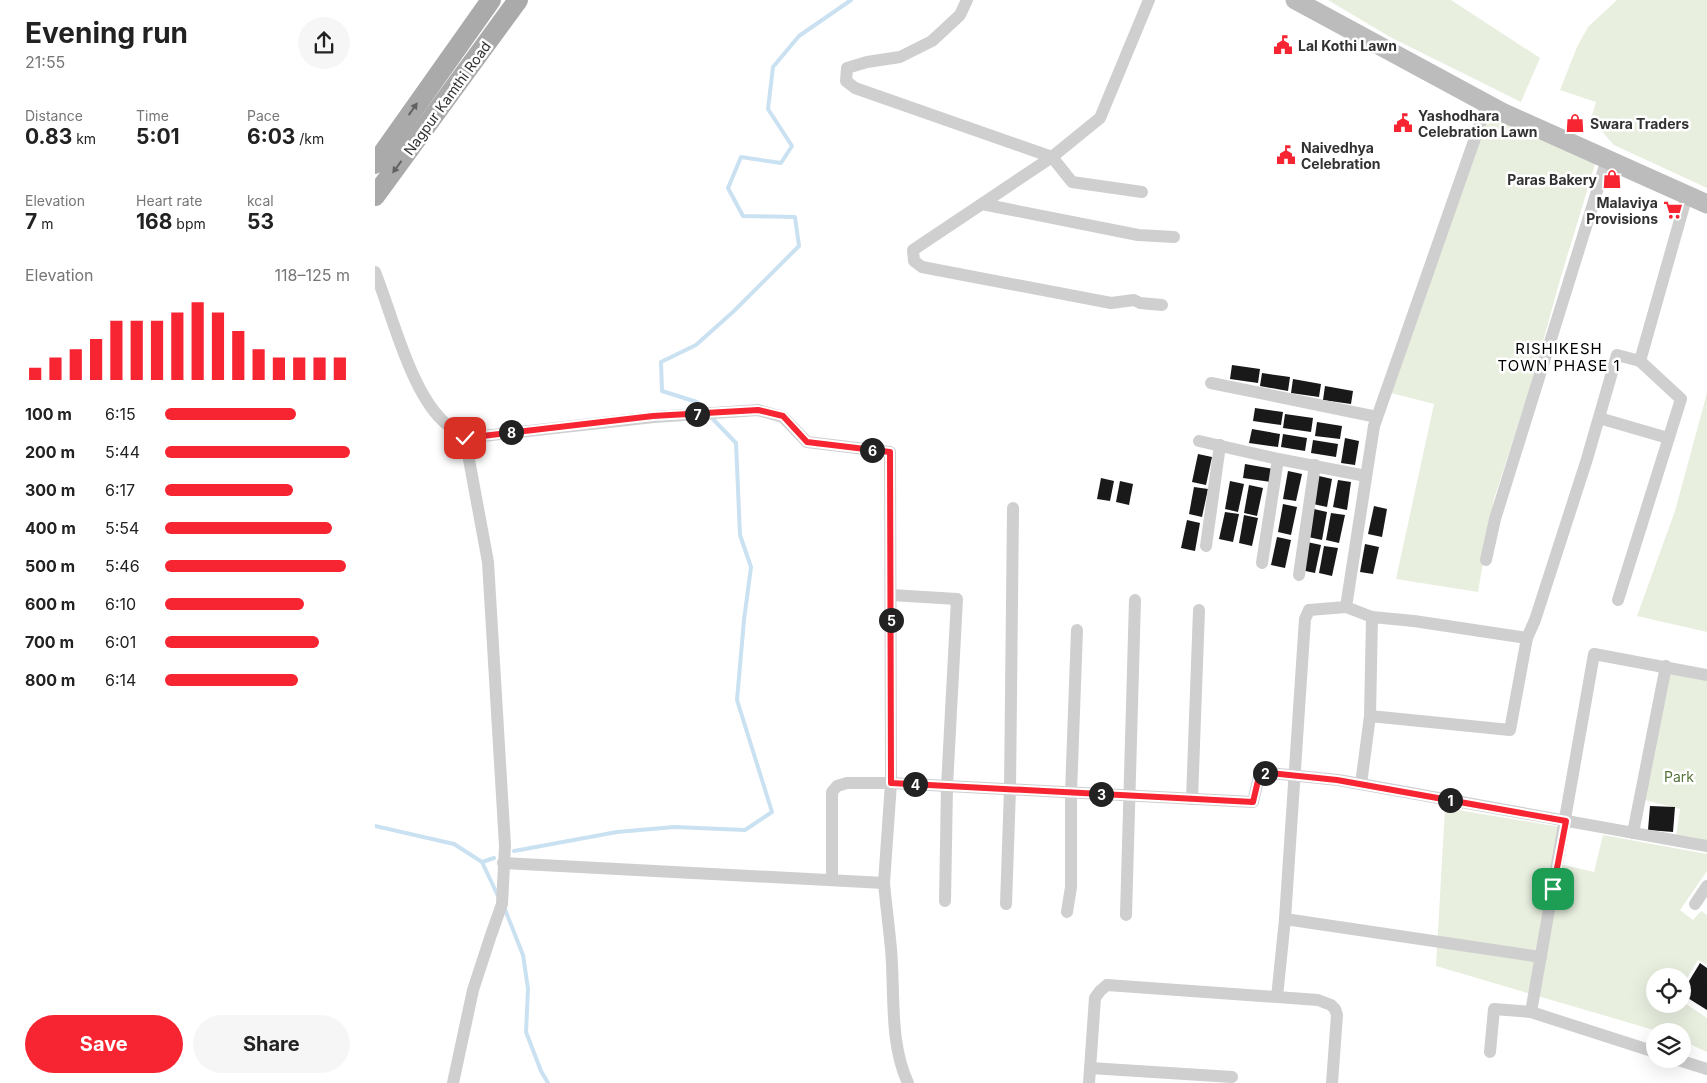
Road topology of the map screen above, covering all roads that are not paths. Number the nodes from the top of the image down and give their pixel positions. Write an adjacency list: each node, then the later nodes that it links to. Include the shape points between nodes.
1 (491, 0): 9 (main road, one-way to 1)
2 (518, 0): 12 (main road, Nagpur Kamthi Road, one-way to 12)
3 (967, 0): 7 (street, via 960,15 932,41 900,57 847,68 846,81 855,88)
4 (1149, 0): 7 (street, via 1100,118)
5 (1295, 0): 6 (street)
6 (1487, 104): 8 (street); 20 (street)
7 (1052, 157): 10 (street, via 1072,182); 13 (street)
8 (1607, 159): 11 (street); 31 (street, via 1495,520)
9 (375, 164)
10 (1142, 192)
11 (1687, 194): 14 (street); 18 (street)
12 (375, 196)
13 (982, 204): 15 (street, via 1138,235); 17 (street, via 913,250 914,261 922,267 1111,303 1134,300)
14 (1707, 204)
15 (1174, 237)
16 (375, 272): 22 (street, via 422,394 442,421)
17 (1162, 305)
18 (1640, 361): 21 (street, via 1617,355); 23 (street, via 1681,399)
19 (1211, 383): 20 (street)
20 (1377, 417): 28 (street)
21 (1599, 418): 23 (street); 41 (street)
22 (465, 438): 34 (street, via 653,416 758,410 783,416 807,442 890,452); 56 (street, via 489,562 505,846)
23 (1667, 438): 36 (street)
24 (1199, 440): 25 (street)
25 (1220, 445): 26 (street); 30 (street)
26 (1278, 459): 27 (street); 32 (street)
27 (1315, 465): 28 (street); 33 (street)
28 (1366, 476): 37 (street)
29 (1013, 508): 49 (street)
30 (1206, 546)
31 (1486, 560)
32 (1262, 563)
33 (1299, 574)
34 (891, 595): 46 (street); 48 (street, via 957,599)
35 (1135, 600): 51 (street)
36 (1618, 600)
37 (1346, 607): 39 (street); 45 (street, via 1309,610 1305,620)
38 (1199, 610): 52 (street)
39 (1372, 617): 41 (street, via 1414,620); 44 (street)
40 (1077, 630): 50 (street)
41 (1527, 638): 44 (street, via 1510,730)
42 (1666, 666): 43 (street); 53 (street, via 1595,654); 54 (street)
43 (1707, 675)
44 (1370, 716): 47 (street)
45 (1294, 776): 47 (street); 52 (street, via 1260,772 1253,802); 65 (street)
46 (891, 783): 48 (street); 57 (street, via 847,783 837,786 832,792); 58 (street)
47 (1361, 784): 53 (street)
48 (947, 786): 49 (street); 60 (street)
49 (1010, 790): 50 (street); 61 (street)
50 (1071, 793): 51 (street); 63 (street, via 1071,887)
51 (1131, 796): 52 (street); 64 (street)
52 (1192, 799)
53 (1566, 821): 54 (street); 66 (street)
54 (1633, 833): 55 (street)
55 (1707, 846)
56 (503, 863): 57 (street); 75 (street, via 502,904 473,990)
57 (832, 880): 58 (street)
58 (884, 883): 76 (street, via 894,1015 901,1067)
59 (1707, 886): 62 (street)
60 (945, 901)
61 (1006, 904)
62 (1695, 904)
63 (1067, 912)
64 (1126, 915)
65 (1285, 919): 66 (street); 67 (street)
66 (1541, 958): 68 (street)
67 (1277, 997): 72 (street, via 1107,985 1095,998); 78 (street, via 1317,1000 1335,1009)
68 (1531, 1012): 69 (street); 70 (street, via 1494,1009)
69 (1646, 1049)
70 (1490, 1052)
71 (1691, 1064): 73 (street)
72 (1090, 1068): 74 (street); 77 (street)
73 (1707, 1069)
74 (1233, 1077)
75 (453, 1083)
76 (908, 1083)
77 (1089, 1083)
78 (1332, 1083)

